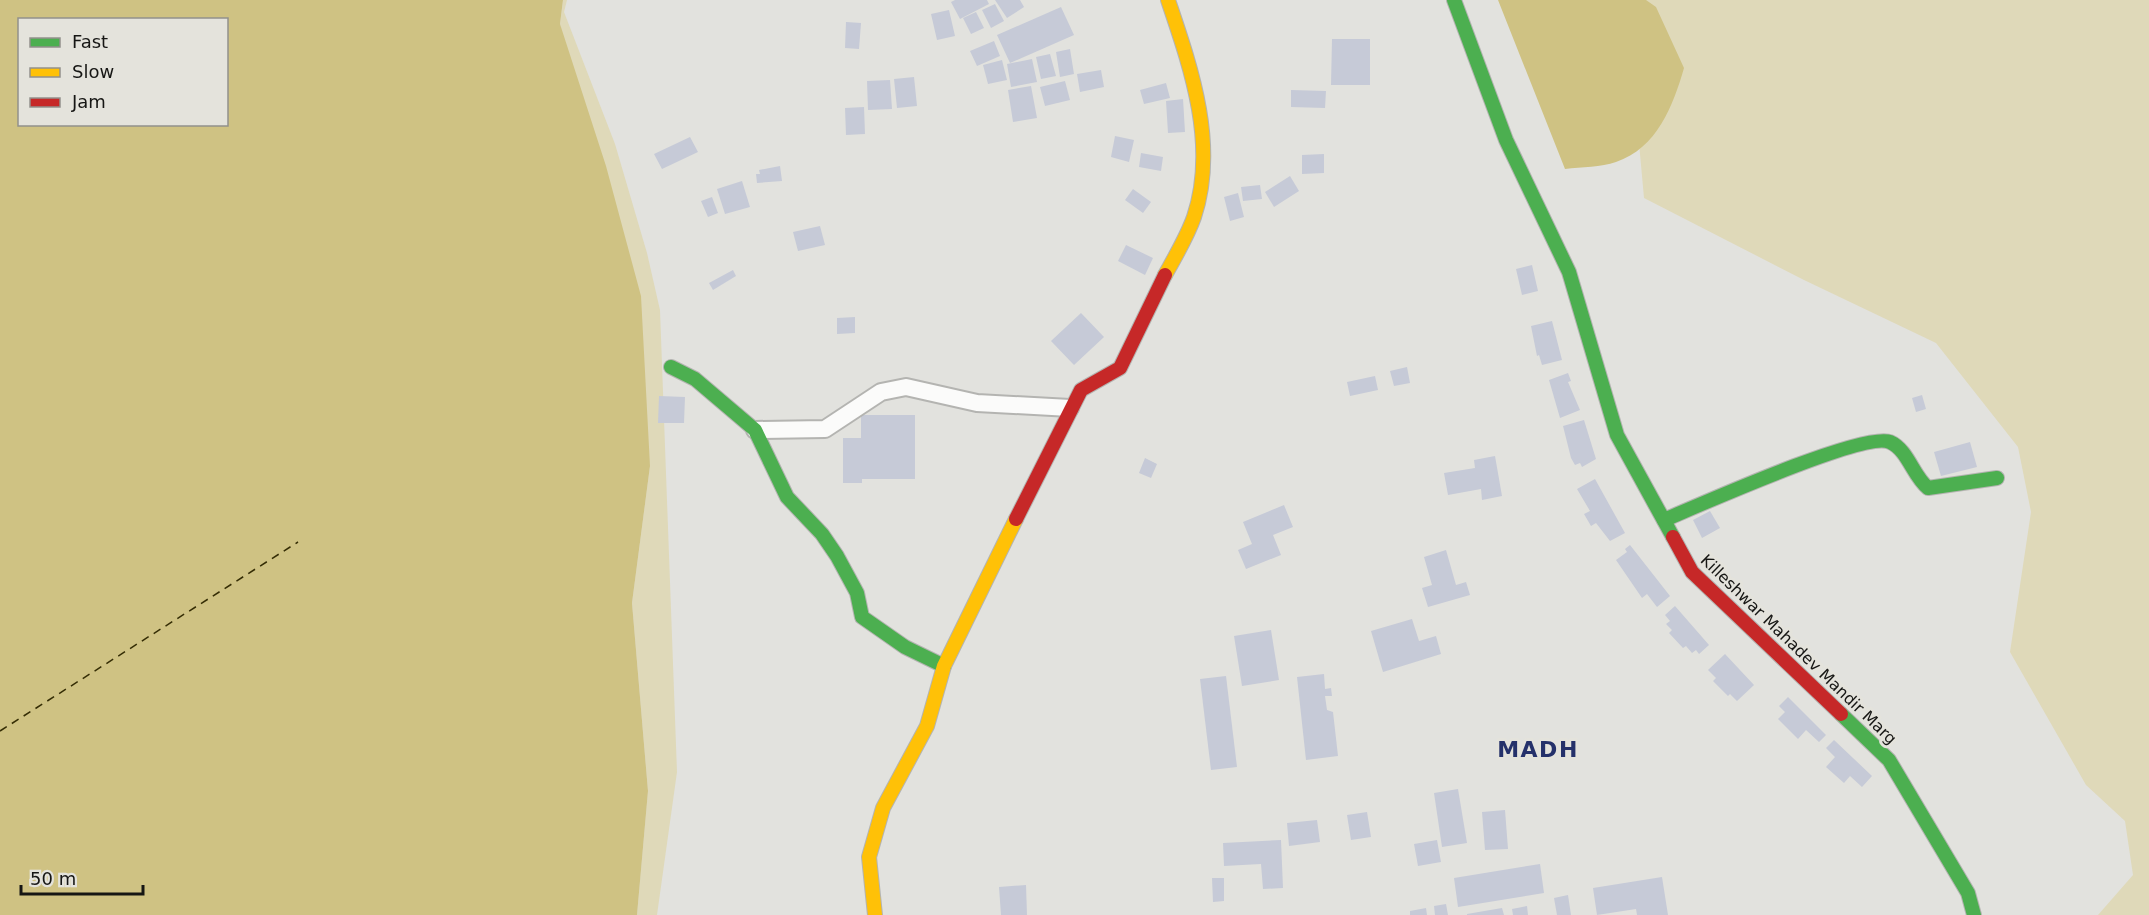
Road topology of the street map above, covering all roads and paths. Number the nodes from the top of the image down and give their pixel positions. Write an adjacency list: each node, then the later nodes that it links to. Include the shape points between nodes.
1 (1168, 0): 4 (street, via 1188,59 1201,118 1202,172 1194,217 1120,368 1081,390)
2 (1454, 0): 7 (street, Killeshwar Mahadev Mandir Marg, via 1506,140 1569,272 1617,435)
3 (671, 367): 5 (street, via 695,379)
4 (1070, 408): 5 (street, via 977,403 906,387 881,392 825,429); 8 (street)
5 (755, 429): 8 (street, via 787,497 837,556 857,593 862,617 905,647)
6 (1997, 478): 7 (street, via 1928,488 1921,484 1899,448 1881,440 1792,466)
7 (1664, 520): 10 (street, Killeshwar Mahadev Mandir Marg, via 1692,572 1889,760 1968,893)
8 (944, 666): 9 (street, via 927,726 883,808 875,832 870,857)
9 (874, 915)
10 (1974, 915)

